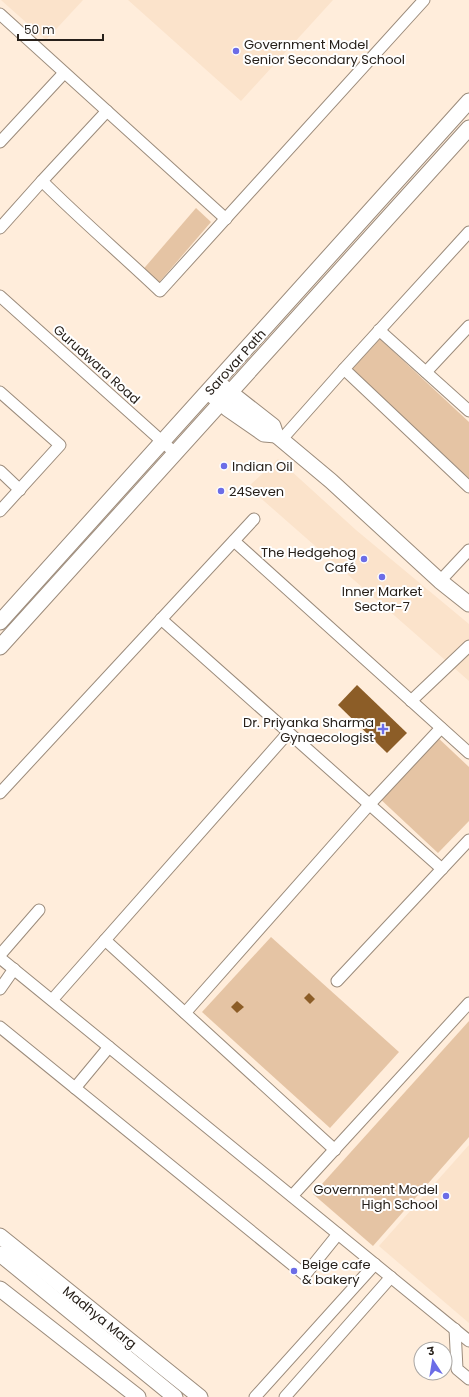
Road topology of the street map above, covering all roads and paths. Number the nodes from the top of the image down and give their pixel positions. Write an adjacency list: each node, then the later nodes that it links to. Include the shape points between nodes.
1 (424, 0): 9 (street)
2 (0, 14): 3 (street)
3 (64, 73): 5 (street); 7 (street)
4 (469, 101): 17 (main road, Sarovar Path)
5 (107, 111): 8 (street); 9 (street)
6 (469, 128): 19 (main road, Sarovar Path)
7 (0, 142)
8 (42, 181): 9 (street, via 160,291); 10 (street)
9 (226, 220)
10 (0, 228)
11 (469, 232): 14 (street)
12 (0, 296): 22 (street, Gurudwara Road)
13 (469, 326): 16 (street)
14 (379, 330): 15 (street); 16 (street)
15 (344, 369): 21 (street); 25 (street)
16 (426, 372): 20 (street)
17 (212, 386): 19 (main road); 22 (main road, Sarovar Path)
18 (0, 392): 26 (street, via 60,445)
19 (225, 398): 21 (main road, via 273,426); 23 (main road, Sarovar Path)
20 (469, 411)
21 (279, 437): 31 (main road, via 331,480)
22 (162, 442): 23 (street, Gurudwara Road); 34 (main road, Sarovar Path)
23 (175, 453): 36 (main road, Sarovar Path)
24 (0, 471): 26 (street)
25 (469, 487)
26 (20, 490): 27 (street)
27 (0, 511)
28 (254, 518): 29 (street)
29 (234, 540): 33 (street); 37 (street)
30 (469, 550): 31 (street)
31 (440, 581): 32 (main road)
32 (469, 604)
33 (161, 619): 39 (street); 41 (street)
34 (0, 622)
35 (469, 646): 37 (street)
36 (0, 647)
37 (411, 701): 38 (street)
38 (441, 728): 40 (street); 42 (street)
39 (288, 733): 42 (street); 46 (street)
40 (469, 754)
41 (0, 793)
42 (370, 805): 44 (street); 54 (street)
43 (469, 840): 44 (street)
44 (442, 869): 50 (street)
45 (39, 910): 47 (street)
46 (105, 940): 52 (street); 54 (street)
47 (0, 955)
48 (0, 958): 49 (street)
49 (14, 970): 51 (street); 52 (street)
50 (337, 981)
51 (0, 989)
52 (52, 1000): 56 (street)
53 (469, 1003): 58 (street)
54 (185, 1013): 58 (street)
55 (0, 1027): 57 (street)
56 (109, 1047): 57 (street); 59 (street)
57 (75, 1088): 60 (street, via 305,1275)
58 (335, 1150): 59 (street)
59 (292, 1196): 60 (street)
60 (338, 1234): 63 (street)
61 (0, 1236): 71 (main road, Madhya Marg)
62 (0, 1254): 70 (main road, Madhya Marg)
63 (376, 1264): 64 (street); 72 (street)
64 (391, 1277): 66 (street); 73 (street)
65 (0, 1289): 69 (main road)
66 (455, 1329): 67 (street); 68 (street, via 457,1369)
67 (469, 1341)
68 (469, 1379)
69 (138, 1397)
70 (175, 1397)
71 (200, 1397)
72 (255, 1397)
73 (285, 1397)

